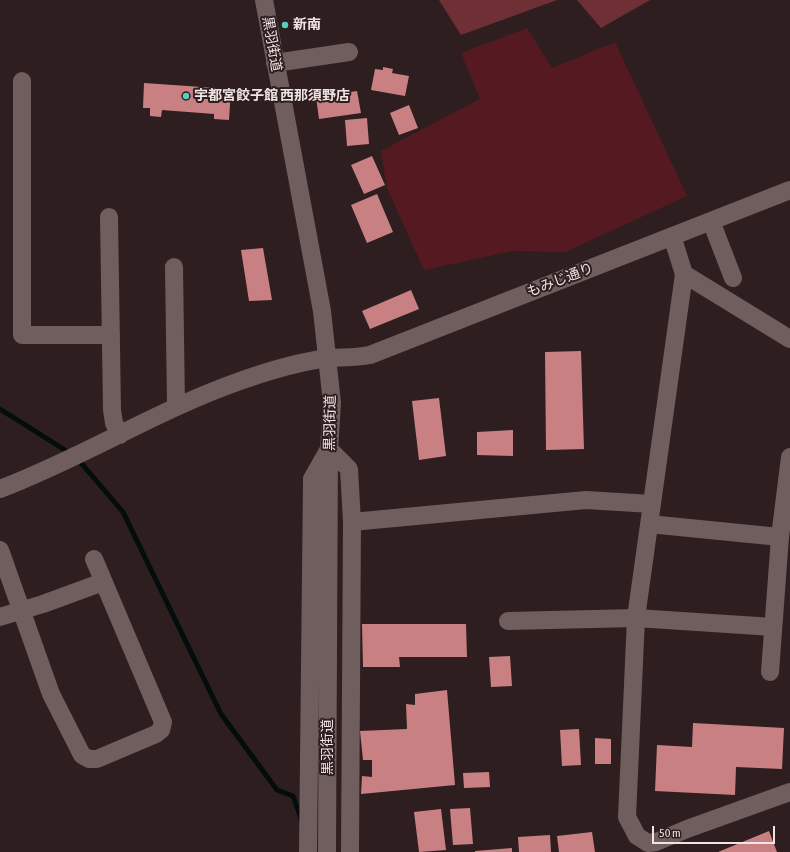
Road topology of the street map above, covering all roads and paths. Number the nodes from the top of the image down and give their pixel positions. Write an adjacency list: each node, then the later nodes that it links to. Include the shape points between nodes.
1 (264, 0): 3 (street, 黒羽街道)
2 (349, 52): 3 (street)
3 (275, 62): 14 (street, 黒羽街道, via 321,304)
4 (22, 81): 12 (street, via 22,335)
5 (789, 195): 7 (street, もみじ通り)
6 (109, 217): 12 (street)
7 (711, 221): 8 (street, もみじ通り); 11 (street)
8 (672, 236): 10 (street); 14 (street, もみじ通り, via 370,355)
9 (174, 267): 15 (street)
10 (684, 274): 13 (street); 20 (street)
11 (733, 278)
12 (111, 335): 16 (street, via 112,410 114,423)
13 (790, 339)
14 (328, 358): 15 (street, もみじ通り, via 290,365); 17 (street, 黒羽街道, via 332,403)
15 (176, 405): 16 (street, もみじ通り)
16 (120, 435): 19 (street, もみじ通り)
17 (329, 449): 21 (street, via 350,469); 34 (street, via 312,479); 35 (street, 黒羽街道)
18 (790, 457): 23 (street)
19 (0, 490)
20 (652, 504): 21 (street, via 586,500); 22 (street)
21 (352, 522): 36 (street)
22 (649, 524): 23 (street); 29 (street)
23 (780, 537): 31 (street)
24 (0, 550): 27 (street)
25 (94, 559): 26 (street)
26 (103, 582): 27 (street); 27 (street, via 163,722 161,730 156,734 97,759 89,759 82,755 51,694)
27 (22, 610): 28 (street)
28 (0, 617)
29 (636, 618): 30 (street); 31 (street); 33 (street, via 627,817 637,836 648,842 656,842)
30 (508, 621)
31 (773, 627): 32 (street)
32 (770, 672)
33 (790, 792)
34 (308, 852)
35 (327, 852)
36 (350, 852)

